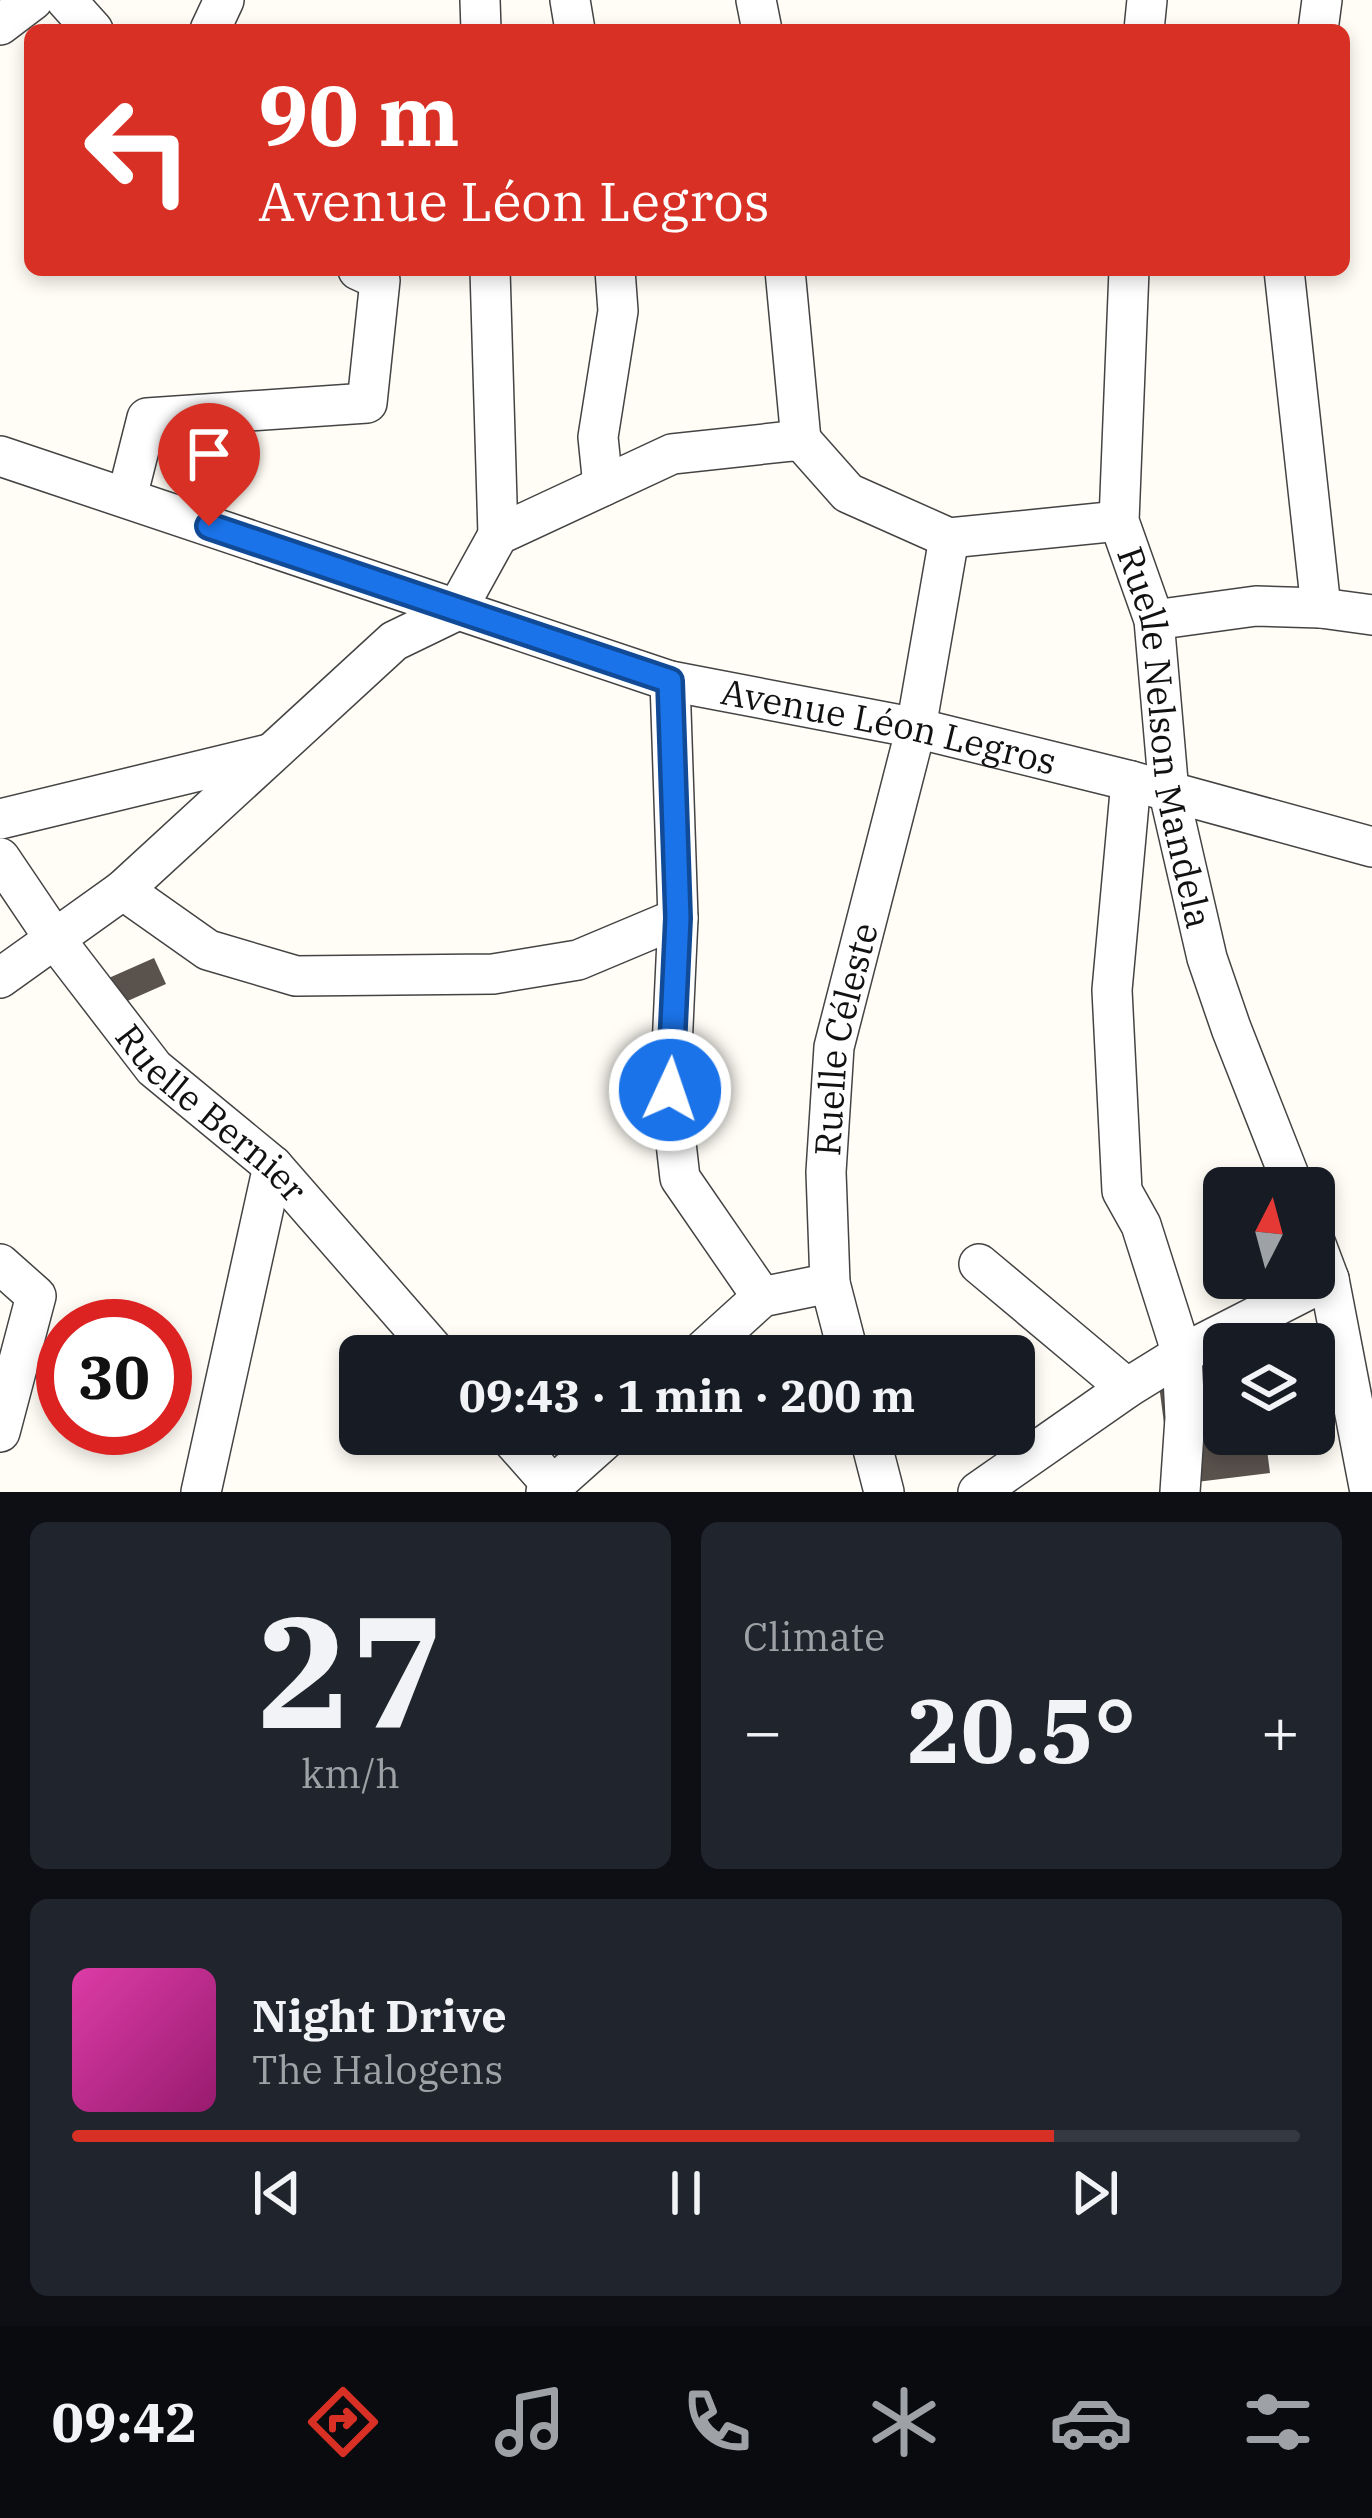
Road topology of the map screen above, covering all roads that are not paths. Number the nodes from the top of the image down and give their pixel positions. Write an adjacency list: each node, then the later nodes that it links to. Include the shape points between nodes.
1 (33, 0): 4 (street)
2 (66, 0): 3 (street)
3 (88, 24)
4 (0, 25)
5 (371, 276): 14 (street, via 380,280 367,403 147,418)
6 (490, 276): 16 (street)
7 (615, 276): 13 (street, via 618,311 598,437)
8 (786, 276): 11 (street)
9 (1129, 276): 15 (street, Ruelle Nelson Mandela)
10 (1285, 276): 18 (street)
11 (801, 440): 13 (street, via 672,454); 17 (street, via 848,493)
12 (0, 456): 14 (street, Avenue Léon Legros)
13 (603, 486): 16 (street)
14 (127, 497): 19 (street, Avenue Léon Legros)
15 (1119, 521): 17 (street); 21 (street, Ruelle Nelson Mandela)
16 (498, 536): 19 (street)
17 (949, 538): 23 (street, Ruelle Céleste)
18 (1321, 608): 20 (street); 21 (street, via 1256,606)
19 (456, 610): 22 (street, Avenue Léon Legros); 24 (street, via 394,641)
20 (1372, 615)
21 (1154, 620): 25 (street, Ruelle Nelson Mandela)
22 (670, 681): 23 (street, Avenue Léon Legros); 30 (street)
23 (916, 728): 25 (street, Avenue Léon Legros); 37 (street, Ruelle Céleste, via 834,1046)
24 (270, 753): 26 (street); 29 (street)
25 (1150, 787): 27 (street, Avenue Léon Legros); 34 (street, Ruelle Nelson Mandela); 44 (street, via 1112,990 1122,1191 1141,1225)
26 (0, 819)
27 (1372, 847)
28 (0, 858): 31 (street, Ruelle Bernier)
29 (123, 890): 30 (street, via 208,950 296,976 493,974 578,960); 31 (street)
30 (678, 918): 38 (street, via 670,1090 680,1178)
31 (54, 938): 32 (street); 33 (street, Ruelle Bernier, via 154,1068)
32 (0, 978)
33 (273, 1166): 41 (street, Ruelle Bernier); 51 (street)
34 (1286, 1167)
35 (0, 1264): 46 (street, via 36,1296)
36 (979, 1264): 45 (street)
37 (830, 1283): 38 (street); 43 (street, Ruelle Céleste)
38 (762, 1297): 42 (street)
39 (1291, 1299): 44 (street)
40 (1334, 1299): 55 (street)
41 (421, 1335)
42 (720, 1335)
43 (844, 1335)
44 (1182, 1354): 45 (street); 54 (street)
45 (1126, 1388): 53 (street)
46 (0, 1432)
47 (523, 1455): 50 (street)
48 (588, 1455): 50 (street)
49 (874, 1455): 52 (street)
50 (550, 1489)
51 (201, 1492)
52 (884, 1492)
53 (978, 1492)
54 (1180, 1492)
55 (1370, 1492)

